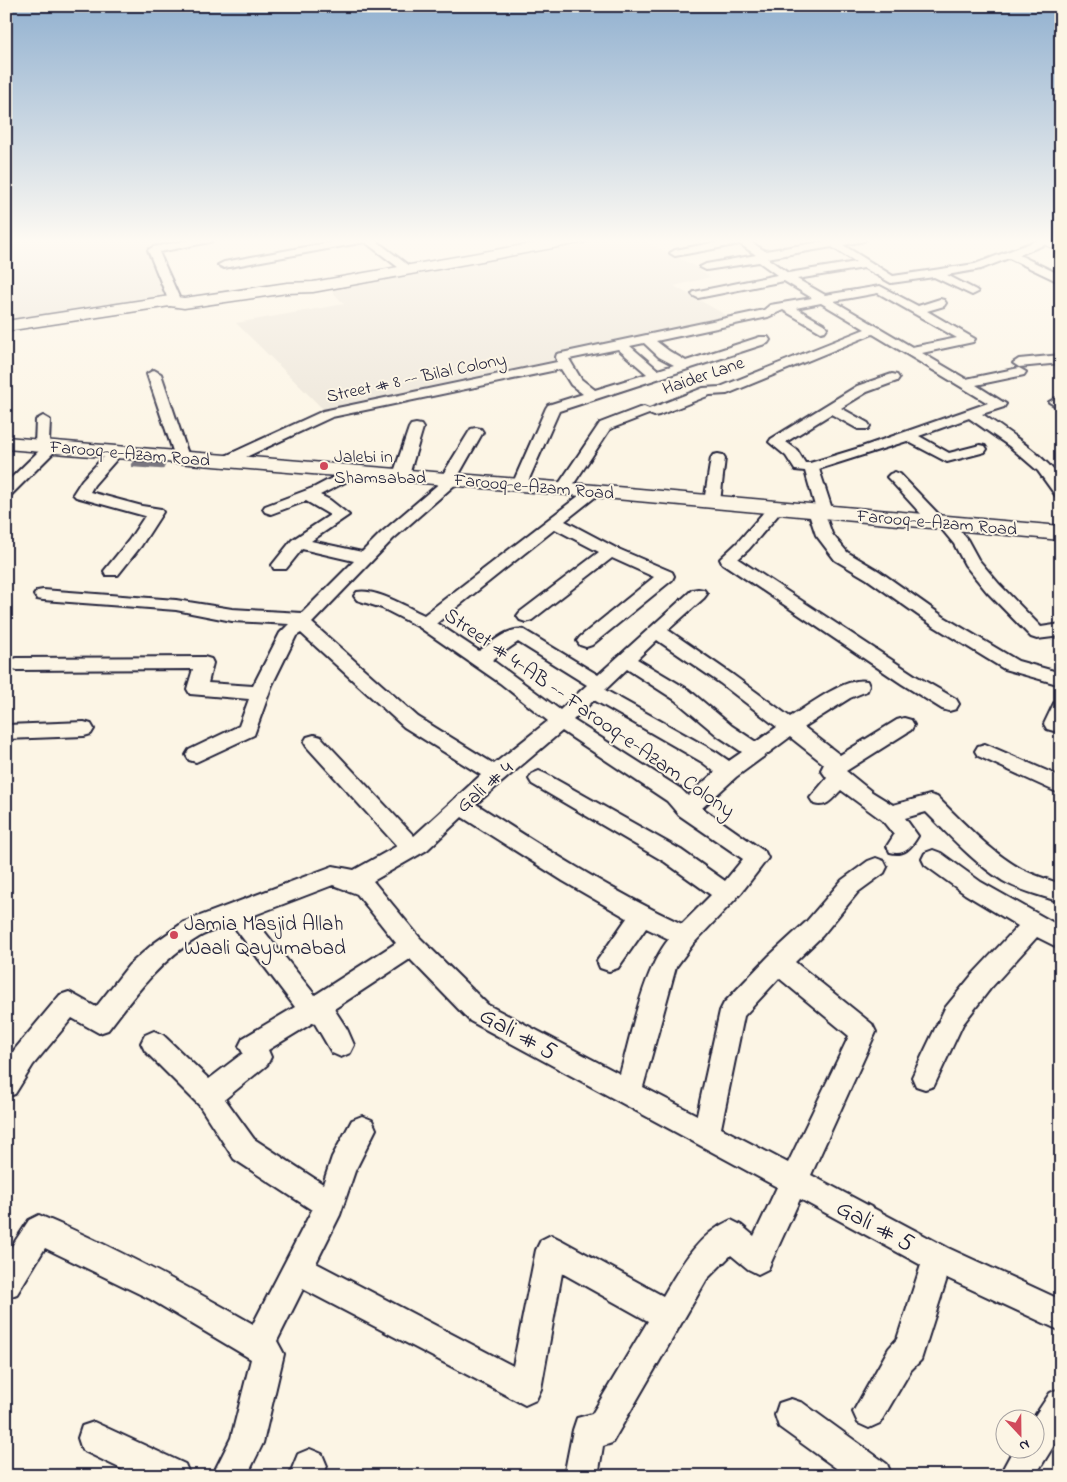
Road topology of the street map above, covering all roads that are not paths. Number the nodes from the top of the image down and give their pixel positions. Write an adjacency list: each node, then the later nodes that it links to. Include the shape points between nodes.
1 (123, 308): 9 (street)
2 (774, 308): 8 (street)
3 (789, 308): 11 (street)
4 (840, 308): 12 (street)
5 (913, 308): 7 (street)
6 (923, 308): 7 (street)
7 (916, 310): 16 (street, via 969,339)
8 (751, 317): 10 (street); 13 (street)
9 (6, 326)
10 (768, 326)
11 (821, 328)
12 (876, 329): 16 (street); 45 (street, Haider Lane, via 722,391 708,391 605,426)
13 (647, 339): 15 (street); 19 (street)
14 (764, 340): 19 (street)
15 (621, 345): 18 (street, via 562,357); 21 (street)
16 (911, 351): 23 (street)
17 (1061, 359): 23 (street)
18 (564, 364): 24 (street, via 576,382); 38 (street, Street # 8 -- Bilal Colony, via 328,414)
19 (684, 365): 21 (street)
20 (154, 374): 36 (street)
21 (655, 374): 24 (street)
22 (892, 378): 25 (street, via 862,389)
23 (964, 383): 26 (street, via 999,404)
24 (592, 394): 44 (street, via 553,408)
25 (832, 409): 28 (street); 39 (street, via 776,442 792,454 800,467)
26 (971, 413): 31 (street); 48 (street, via 1043,468)
27 (43, 420): 33 (street)
28 (863, 426)
29 (416, 428): 41 (street)
30 (476, 432): 43 (street)
31 (907, 435): 34 (street, via 947,458); 39 (street)
32 (6, 443): 33 (street, Farooq-e-Azam Road)
33 (48, 446): 35 (street, Farooq-e-Azam Road); 47 (street)
34 (980, 449)
35 (116, 452): 36 (street, Farooq-e-Azam Road); 61 (street, via 81,494 155,512)
36 (182, 457): 38 (street, Farooq-e-Azam Road)
37 (718, 458): 50 (street)
38 (226, 461): 40 (street, Farooq-e-Azam Road)
39 (811, 467): 53 (street)
40 (356, 471): 41 (street, Farooq-e-Azam Road); 49 (street)
41 (401, 475): 43 (street, Farooq-e-Azam Road)
42 (895, 477): 55 (street)
43 (450, 479): 44 (street, Farooq-e-Azam Road); 59 (street)
44 (520, 485): 45 (street, Farooq-e-Azam Road)
45 (564, 488): 46 (street, Farooq-e-Azam Road)
46 (594, 491): 50 (street, Farooq-e-Azam Road); 54 (street, Street # 4-AB -- Farooq-e-Azam Colony)
47 (6, 492)
48 (1061, 493)
49 (306, 495): 52 (street); 57 (street, via 341,515 313,530)
50 (712, 502): 51 (street, Farooq-e-Azam Road)
51 (776, 508): 53 (street, Farooq-e-Azam Road); 78 (street, via 728,559)
52 (271, 509)
53 (820, 511): 55 (street, Farooq-e-Azam Road); 74 (street, via 824,535 842,556 938,621 1011,665)
54 (554, 522): 58 (street); 67 (street, Street # 4-AB -- Farooq-e-Azam Colony)
55 (942, 524): 56 (street, Farooq-e-Azam Road); 68 (street, via 961,542 987,581 1037,633)
56 (1061, 533)
57 (298, 543): 59 (street); 60 (street)
58 (610, 551): 65 (street); 70 (street, via 666,576)
59 (364, 558): 66 (street)
60 (280, 565)
61 (112, 571)
62 (698, 594): 69 (street, Gali # 4)
63 (43, 595): 66 (street, via 176,605 232,615)
64 (363, 596): 67 (street, via 388,604)
65 (526, 616)
66 (304, 621): 77 (street, via 290,633); 90 (street, via 412,722)
67 (425, 623): 71 (street, Street # 4-AB -- Farooq-e-Azam Colony)
68 (1061, 630)
69 (656, 631): 72 (street, Gali # 4); 81 (street, via 710,665)
70 (586, 641)
71 (479, 660): 76 (street, via 518,634); 79 (street, Street # 4-AB -- Farooq-e-Azam Colony)
72 (623, 662): 76 (street, Gali # 4); 86 (street, via 682,695)
73 (17, 664): 77 (street, via 204,663 197,688)
74 (1061, 679)
75 (860, 686): 81 (street)
76 (596, 688): 79 (street, Gali # 4); 88 (street)
77 (260, 693): 87 (street, via 247,730)
78 (949, 704)
79 (561, 720): 90 (street, Gali # 4); 95 (street, Street # 4-AB -- Farooq-e-Azam Colony, via 674,795)
80 (904, 725): 89 (street)
81 (790, 726): 86 (street); 89 (street)
82 (84, 729): 83 (street)
83 (6, 732)
84 (314, 742): 98 (street)
85 (985, 751): 92 (street)
86 (756, 752): 88 (street)
87 (196, 755)
88 (729, 772): 95 (street)
89 (840, 772): 93 (street); 96 (street, via 865,798)
90 (496, 775): 94 (street, Gali # 4)
91 (539, 779): 103 (street, via 673,856)
92 (1061, 786)
93 (821, 798)
94 (461, 805): 98 (street, Gali # 4); 105 (street, via 547,861)
95 (687, 808): 103 (street, Street # 4-AB -- Farooq-e-Azam Colony, via 758,858)
96 (890, 814): 97 (street, via 907,836); 102 (street, via 930,803 976,848 1007,872)
97 (898, 846)
98 (412, 848): 101 (street, Gali # 4, via 356,880)
99 (933, 859): 106 (street)
100 (876, 867): 111 (street, via 850,886 814,929)
101 (332, 874): 104 (street); 109 (street, Gali # 5, via 365,888)
102 (1061, 893)
103 (726, 894): 107 (street)
104 (236, 912): 112 (street); 116 (street, via 192,929 161,951 138,972 98,1022 68,1003 24,1057)
105 (641, 916): 107 (street); 110 (street)
106 (1034, 925): 108 (street); 115 (street, via 954,1016)
107 (685, 936): 117 (street, via 660,973)
108 (1061, 939)
109 (412, 945): 112 (street); 117 (street, Gali # 5, via 479,1013)
110 (609, 961)
111 (778, 962): 120 (street, via 733,1011); 121 (street, via 863,1032)
112 (315, 1008): 114 (street); 118 (street, via 252,1046 258,1057)
113 (154, 1043): 118 (street)
114 (341, 1045)
115 (925, 1077)
116 (6, 1085)
117 (628, 1092): 120 (street, Gali # 5)
118 (208, 1096): 122 (street, via 244,1149)
119 (362, 1129): 122 (street, via 342,1167)
120 (706, 1133): 121 (street, Gali # 5)
121 (795, 1181): 123 (street, Gali # 5); 126 (street, via 758,1259 731,1235 696,1268)
122 (330, 1205): 124 (street)
123 (938, 1258): 127 (street, Gali # 5); 130 (street, via 910,1348)
124 (298, 1270): 126 (street, via 525,1390 552,1250); 128 (street)
125 (6, 1283): 128 (street, via 39,1230 161,1288)
126 (669, 1316): 137 (street, via 600,1431 589,1430)
127 (1061, 1316)
128 (259, 1344): 136 (street, via 268,1354 246,1443)
129 (1061, 1404): 132 (street)
130 (869, 1412)
131 (792, 1415): 138 (street)
132 (1044, 1430)
133 (94, 1438): 135 (street)
134 (1026, 1460): 139 (street)
135 (173, 1476)
136 (229, 1476)
137 (581, 1476)
138 (875, 1476)
139 (1016, 1476)

